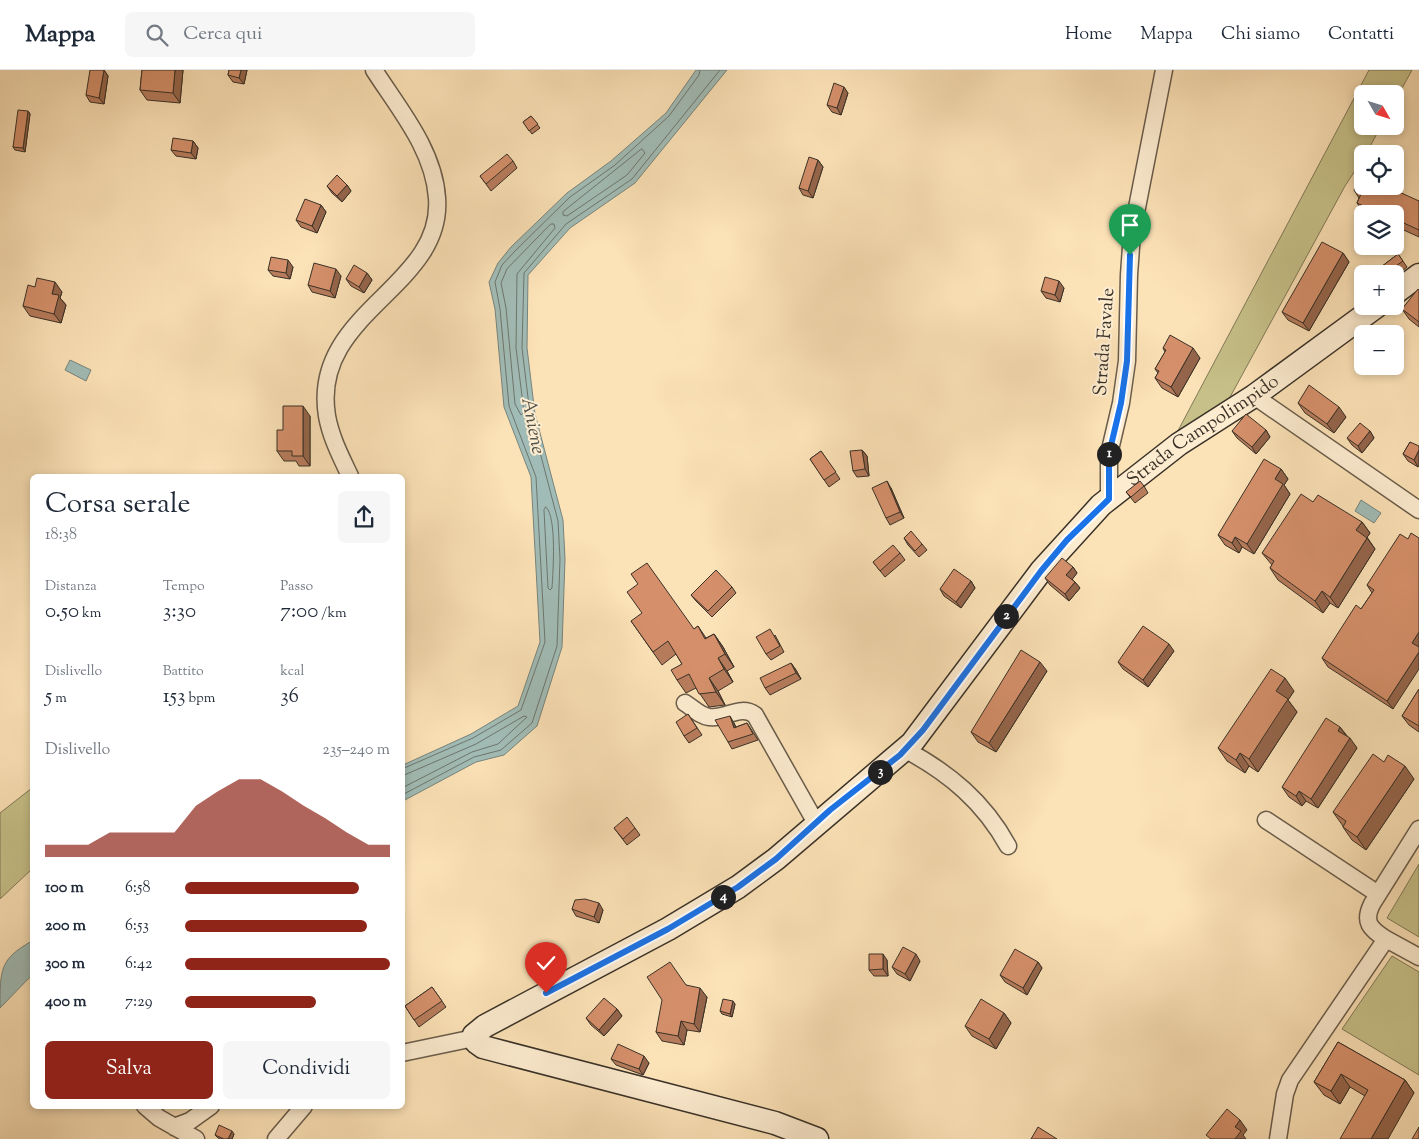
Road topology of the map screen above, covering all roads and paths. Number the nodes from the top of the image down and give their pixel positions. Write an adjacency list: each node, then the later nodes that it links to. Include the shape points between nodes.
1 (374, 70): 7 (street, via 424,151 435,184 437,210 422,254 351,330 330,367 326,414)
2 (1164, 70): 8 (street, Strada Favale, via 1132,233 1127,361 1109,454)
3 (1419, 275): 4 (street)
4 (1404, 286)
5 (1365, 315): 6 (street, Strada Campolimpido)
6 (1254, 396): 8 (street, Strada Campolimpido, via 1179,444); 9 (street)
7 (349, 474)
8 (1109, 499): 11 (street, Strada Campolimpido, via 1041,571)
9 (1419, 510)
10 (686, 703): 13 (street, via 710,718 743,710 755,714)
11 (906, 750): 13 (street, Strada Campolimpido); 15 (street, via 942,771 974,798 990,816)
12 (1266, 820): 16 (street)
13 (816, 823): 19 (street, Strada Campolimpido, via 770,864 731,892 485,1026 476,1032)
14 (1419, 829): 16 (street)
15 (1008, 846)
16 (1378, 894): 17 (street, via 1367,920 1374,931)
17 (1386, 939): 18 (street); 28 (street, via 1290,1080)
18 (1419, 957)
19 (474, 1038): 20 (street); 27 (street, via 483,1046 776,1123)
20 (405, 1051)
21 (149, 1109): 24 (street)
22 (207, 1109): 24 (street)
23 (301, 1109): 26 (street)
24 (174, 1127): 25 (street)
25 (196, 1139)
26 (276, 1139)
27 (818, 1139)
28 (1278, 1139)

